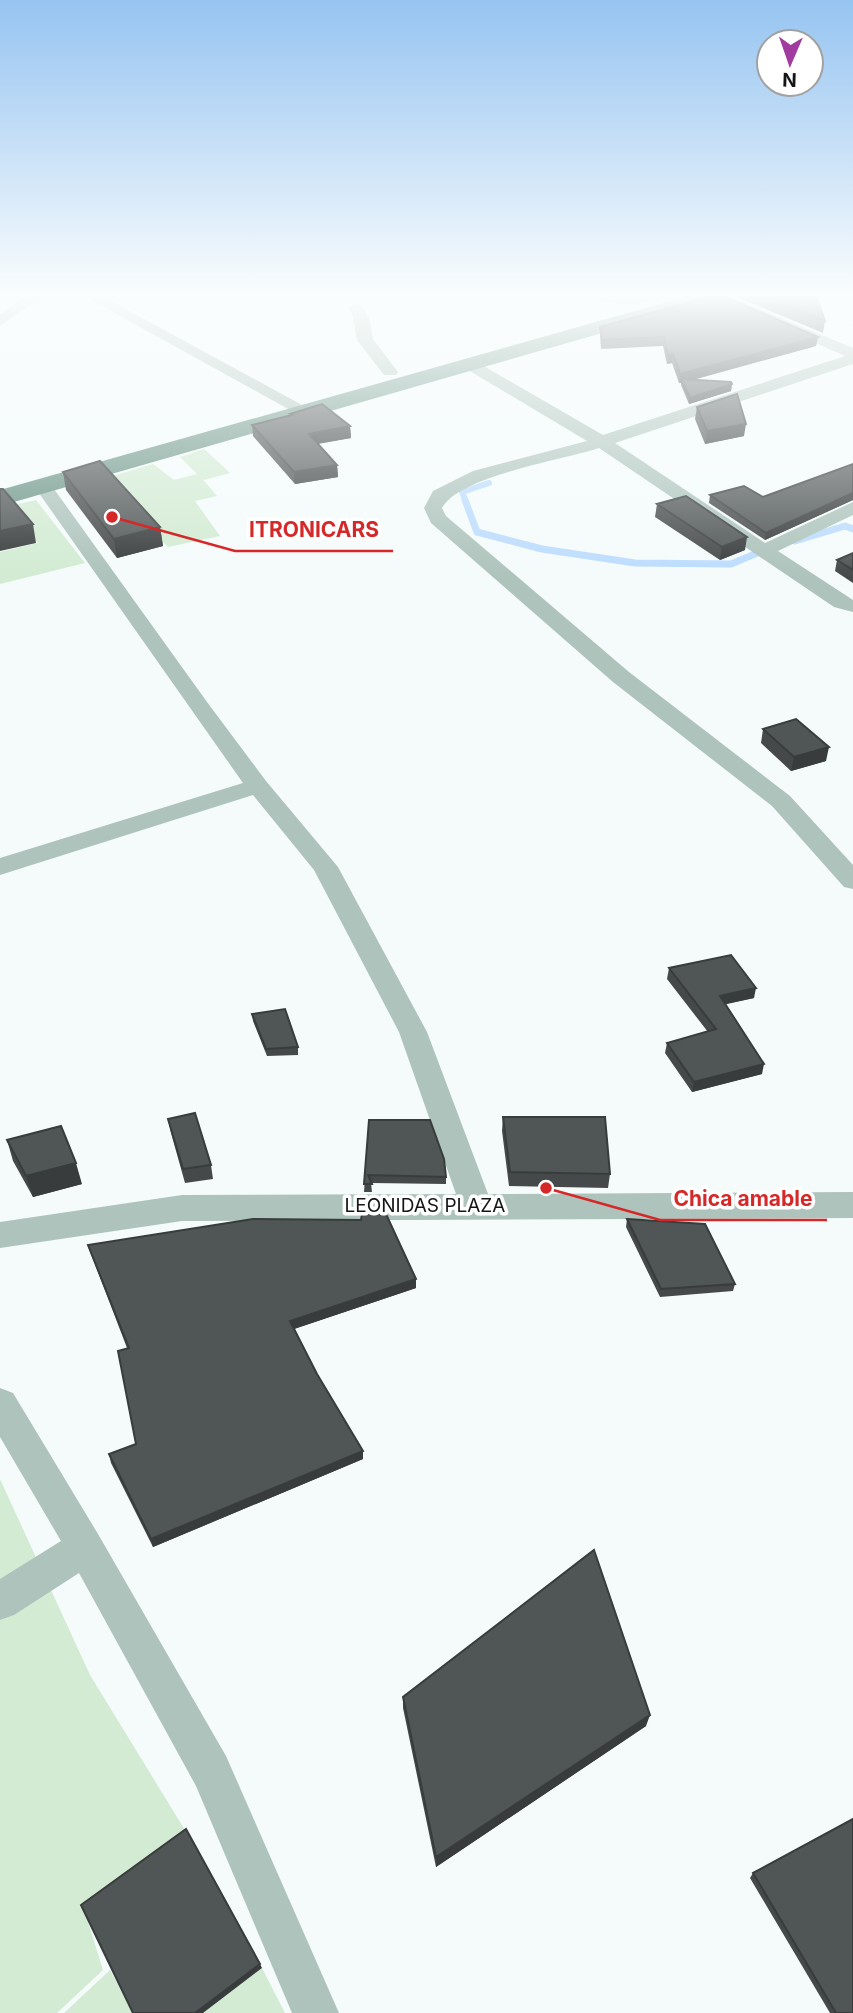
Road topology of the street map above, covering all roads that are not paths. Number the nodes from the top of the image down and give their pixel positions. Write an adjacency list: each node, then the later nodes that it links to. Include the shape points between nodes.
1 (268, 390): 6 (street)
2 (339, 390): 6 (main road)
3 (360, 390): 6 (main road)
4 (513, 390): 7 (street)
5 (750, 390): 7 (street)
6 (296, 405): 8 (main road); 9 (main road)
7 (599, 440): 12 (street); 16 (street, via 567,453 479,475 440,495 433,508 438,519 621,677 781,801)
8 (0, 480)
9 (43, 486): 10 (main road); 14 (street)
10 (0, 498)
11 (853, 508): 12 (street)
12 (764, 551): 13 (street, via 841,603)
13 (853, 606)
14 (258, 786): 15 (street); 17 (street, via 325,867 413,1032)
15 (0, 867)
16 (853, 881)
17 (476, 1205): 18 (street, LEONIDAS PLAZA); 19 (street, LEONIDAS PLAZA, via 182,1208)
18 (853, 1205)
19 (0, 1235)
20 (0, 1404): 21 (street)
21 (85, 1547): 22 (street); 23 (street, via 211,1771)
22 (0, 1601)
23 (316, 2013)

